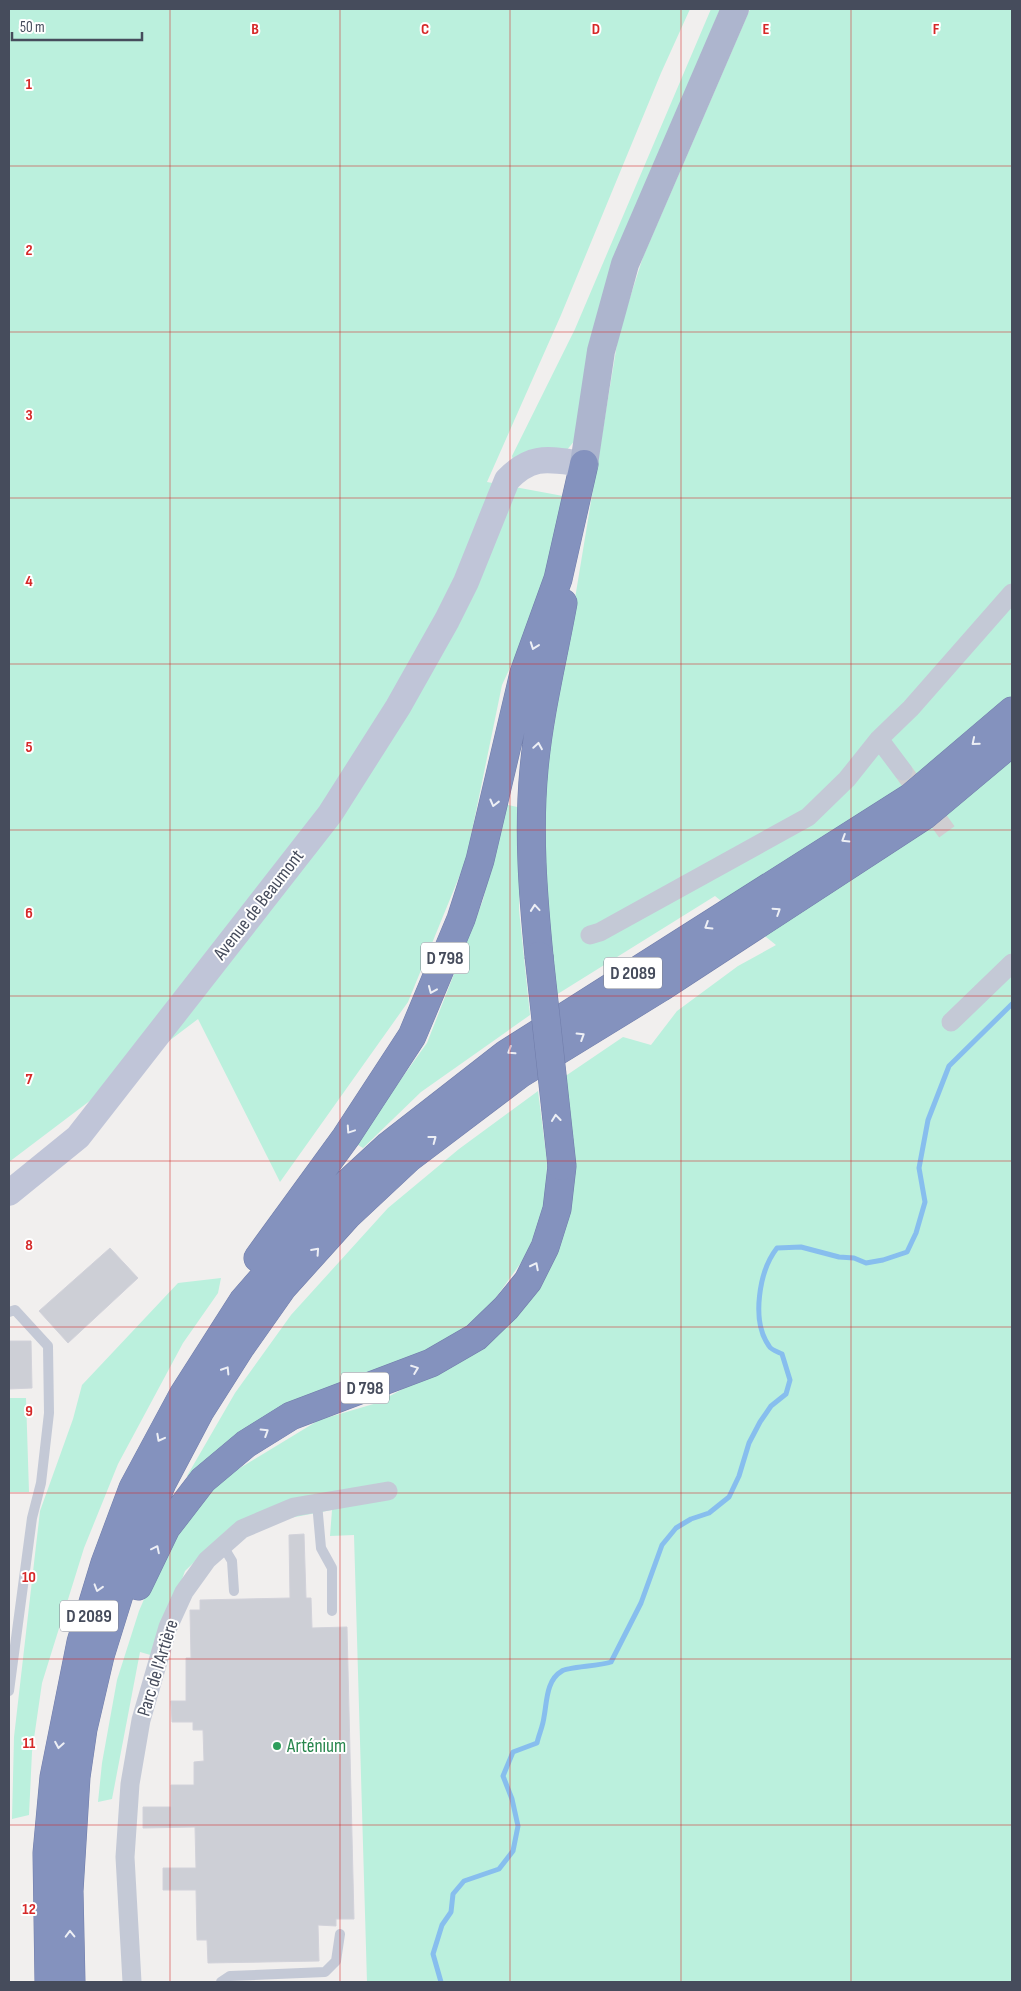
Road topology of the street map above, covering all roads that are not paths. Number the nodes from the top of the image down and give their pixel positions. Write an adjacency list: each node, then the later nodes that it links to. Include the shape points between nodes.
1 (735, 9): 2 (main road, via 625,264 601,351)
2 (584, 464): 11 (main road, Avenue de Beaumont, via 549,460 531,462 507,480 466,582 398,707 330,814 78,1137); 13 (highway, D 798, one-way to 13, via 558,579 524,674 480,860 461,920 412,1036 346,1137 207,1330); 20 (highway, D 798, one-way to 2, bridge, via 94,1762 104,1702 134,1592 166,1528 204,1480 246,1444 291,1416 431,1363 476,1336 506,1308 528,1281 545,1247 557,1209 562,1166 539,956 531,816 534,768 580,504)
3 (1012, 593): 5 (street, via 911,708)
4 (1012, 711): 13 (highway, D 2089, one-way to 13, via 911,796 506,1054 388,1146 338,1192 243,1301)
5 (878, 739): 7 (street); 8 (street, via 847,779 808,817)
6 (1012, 742): 20 (highway, D 2089, one-way to 6, via 100,1656 128,1566 162,1483 200,1411 240,1348 283,1287 340,1223 409,1158 520,1074 653,992 925,815)
7 (903, 771)
8 (590, 935)
9 (1012, 963): 10 (street)
10 (951, 1022)
11 (9, 1193)
12 (9, 1312): 19 (lane, via 15,1310 48,1346 49,1413)
13 (183, 1395): 21 (highway, D 2089, one-way to 21, via 133,1488 105,1563 81,1642 54,1776)
14 (388, 1491): 15 (street, Parc de l'Artière)
15 (317, 1503): 16 (street, Parc de l'Artière, via 294,1507 242,1529); 18 (lane, via 321,1548 332,1568)
16 (223, 1546): 17 (lane, via 232,1561); 26 (street, Parc de l'Artière, via 184,1592 168,1627 141,1720 130,1784 126,1857)
17 (234, 1590)
18 (332, 1611)
19 (9, 1692)
20 (76, 1777): 25 (highway, D 2089, one-way to 20, via 69,1891)
21 (47, 1853): 23 (highway, via 33,1870); 24 (highway, D 2089)
22 (340, 1934): 27 (lane, via 336,1960 325,1972 230,1976)
23 (33, 1982)
24 (49, 1982)
25 (71, 1982)
26 (132, 1982)
27 (221, 1982)

